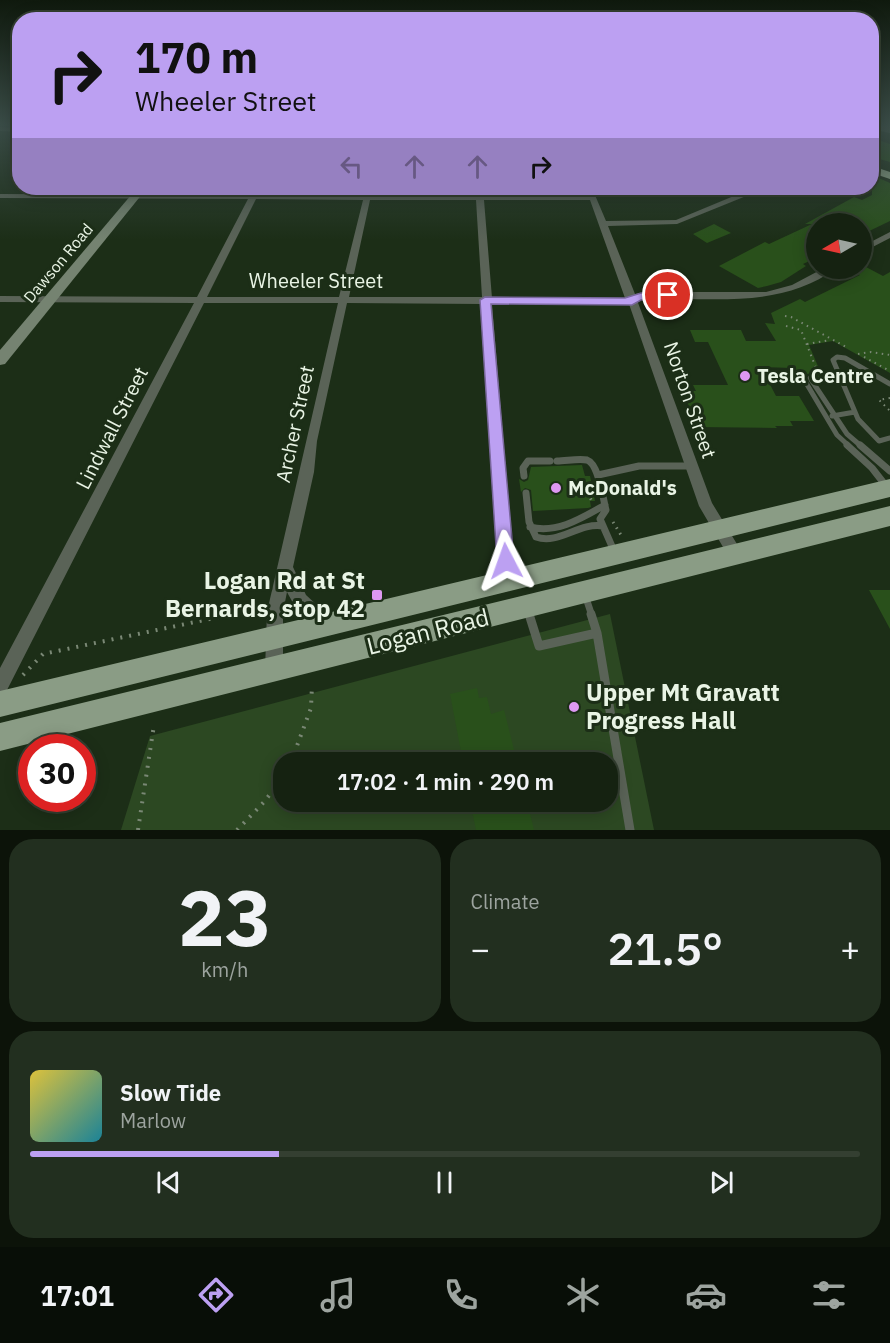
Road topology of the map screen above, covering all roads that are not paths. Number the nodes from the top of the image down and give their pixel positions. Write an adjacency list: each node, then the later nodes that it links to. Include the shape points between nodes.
1 (12, 194): 10 (street)
2 (42, 195): 10 (street)
3 (137, 195): 17 (main road, Dawson Road)
4 (254, 195): 18 (street, Lindwall Street)
5 (367, 195): 19 (street, Archer Street)
6 (479, 195): 20 (street)
7 (592, 195): 12 (street, Norton Street)
8 (741, 195): 12 (street, via 677,222)
9 (0, 196): 10 (street)
10 (9, 196): 11 (street)
11 (0, 204)
12 (602, 224): 21 (street, Norton Street)
13 (890, 235): 14 (street)
14 (872, 244)
15 (811, 279): 21 (street, Wheeler Street, via 766,295 647,295)
16 (0, 299): 17 (street, Wheeler Street)
17 (51, 299): 18 (street, Wheeler Street); 22 (main road, Dawson Road)
18 (200, 299): 19 (street, Wheeler Street); 50 (street, Lindwall Street)
19 (344, 300): 20 (street, Wheeler Street); 42 (street, Archer Street)
20 (485, 300): 21 (street, Wheeler Street); 43 (street)
21 (631, 300): 30 (street, Norton Street)
22 (0, 360)
23 (801, 376): 28 (lane)
24 (810, 378): 27 (lane)
25 (890, 384): 26 (lane, via 850,361 835,358)
26 (855, 412): 27 (lane); 29 (lane, via 879,441)
27 (835, 416): 28 (lane); 33 (lane)
28 (826, 418): 33 (lane, via 842,440)
29 (890, 438)
30 (691, 466): 31 (lane, via 639,466); 39 (street, Norton Street)
31 (598, 475): 32 (lane, via 588,461 528,461 523,468); 35 (lane)
32 (524, 476)
33 (889, 483): 39 (main road, Logan Road)
34 (526, 493): 38 (lane)
35 (607, 510): 37 (lane, via 600,516); 38 (lane, via 543,530)
36 (890, 516): 41 (main road, Logan Road)
37 (603, 526): 38 (lane, via 589,524 571,533 542,539); 40 (lane)
38 (530, 527)
39 (719, 530): 40 (main road, Logan Road); 41 (street, Norton Street)
40 (619, 545): 43 (main road, Logan Road)
41 (735, 554): 44 (main road, Logan Road)
42 (285, 567): 46 (street, via 300,602); 48 (street, Archer Street)
43 (507, 581): 46 (main road, Logan Road)
44 (584, 592): 45 (main road, Logan Road); 47 (lane)
45 (526, 606): 47 (lane, via 539,646); 49 (main road, Logan Road)
46 (326, 625): 48 (main road, Logan Road)
47 (597, 633): 52 (lane)
48 (274, 638): 49 (street, Archer Street); 50 (main road, Logan Road)
49 (274, 670): 51 (main road, Logan Road)
50 (1, 690)
51 (0, 737)
52 (630, 830)

